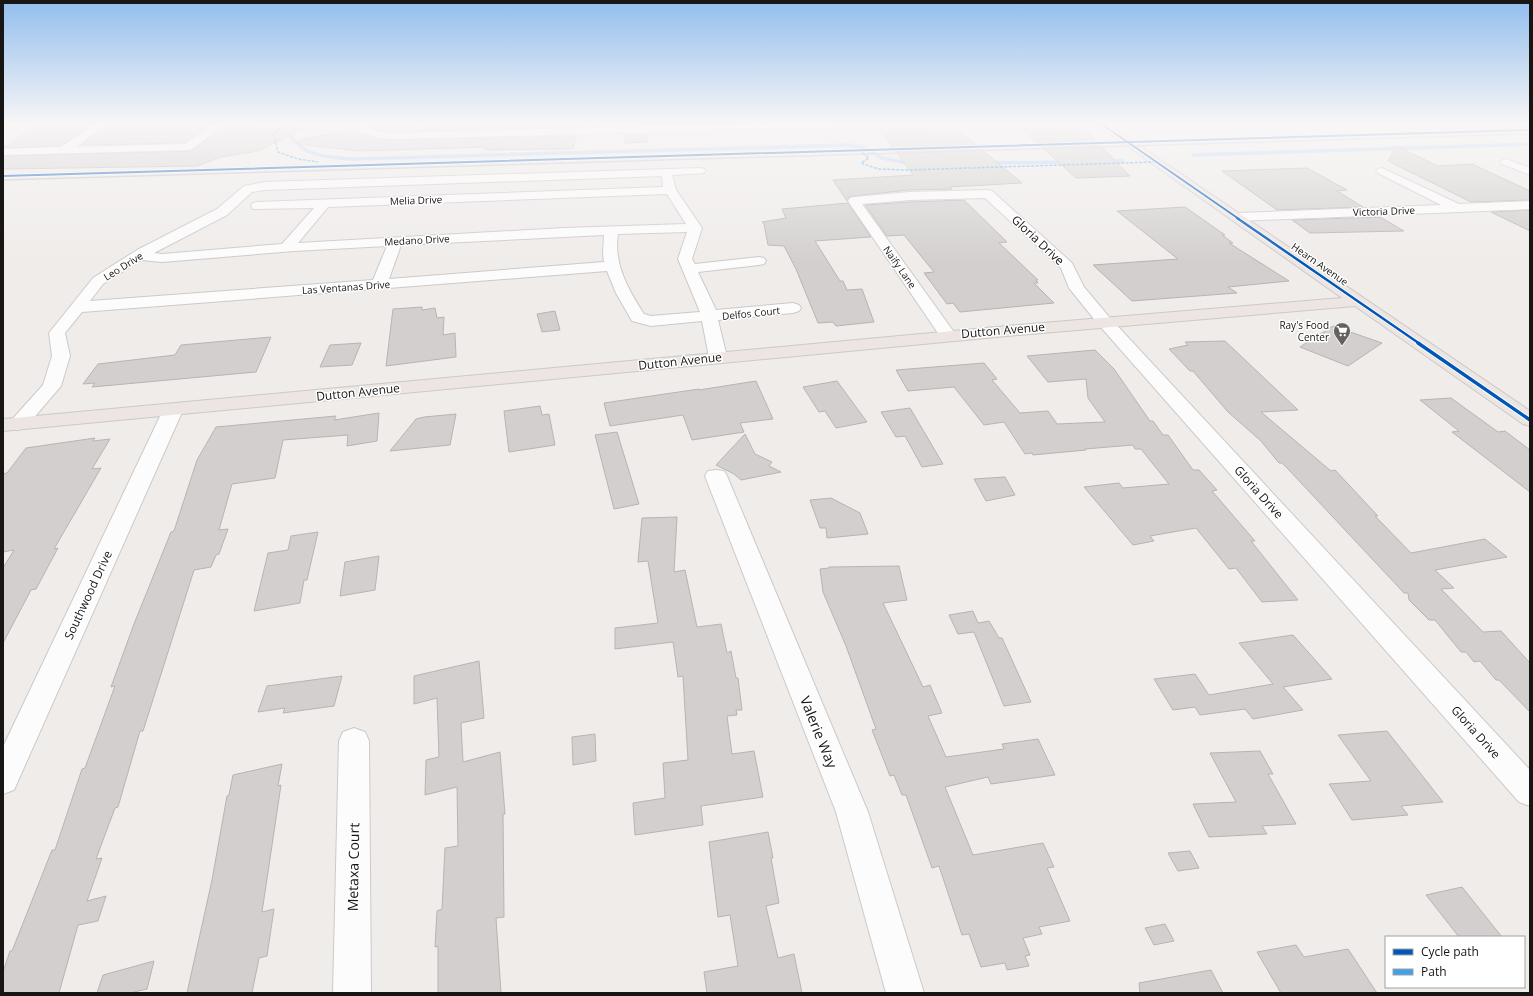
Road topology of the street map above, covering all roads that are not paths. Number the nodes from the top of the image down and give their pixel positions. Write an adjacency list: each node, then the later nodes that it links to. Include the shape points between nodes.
1 (1169, 169): 13 (main road, Hearn Avenue)
2 (700, 171): 4 (street)
3 (1382, 171): 12 (street)
4 (666, 173): 5 (street); 6 (street)
5 (438, 180): 8 (street); 18 (street, Leo Drive, via 265,186 248,189 222,212)
6 (670, 190): 8 (street, Melia Drive); 14 (street)
7 (988, 194): 27 (street, Gloria Drive, via 1067,266 1077,288); 28 (street, Naify Lane, via 910,196 854,201)
8 (427, 200): 9 (street, Melia Drive)
9 (324, 204): 11 (street, Melia Drive); 17 (street)
10 (1530, 205): 12 (street, Victoria Drive)
11 (257, 206)
12 (1456, 208): 13 (street, Victoria Drive)
13 (1238, 217): 23 (main road, Hearn Avenue)
14 (695, 228): 15 (street, Medano Drive); 21 (street, via 684,256)
15 (612, 230): 16 (street, Medano Drive); 20 (street, via 609,246)
16 (396, 241): 17 (street, Medano Drive); 22 (street)
17 (286, 248): 18 (street, Medano Drive, via 162,258)
18 (139, 255): 24 (street, Leo Drive, via 98,281)
19 (759, 261): 21 (street)
20 (612, 266): 22 (street, Las Ventanas Drive); 26 (street, Delfos Court, via 638,318 651,321)
21 (689, 269): 26 (street)
22 (378, 284): 24 (street, Las Ventanas Drive)
23 (1358, 301): 27 (main road, Dutton Avenue); 31 (main road, Hearn Avenue)
24 (79, 307): 32 (street, Leo Drive, via 57,333 61,356 52,386)
25 (793, 308): 26 (street, Delfos Court)
26 (709, 317): 29 (street)
27 (1104, 321): 28 (main road, Dutton Avenue); 36 (street, Gloria Drive)
28 (948, 336): 29 (main road, Dutton Avenue)
29 (718, 358): 30 (main road, Dutton Avenue)
30 (173, 410): 32 (main road, Dutton Avenue); 35 (street, Southwood Drive)
31 (1530, 420)
32 (10, 424)
33 (716, 476): 38 (street, Valerie Way, via 852,812)
34 (354, 741): 37 (street, Metaxa Court)
35 (3, 780)
36 (1530, 792)
37 (352, 993)
38 (905, 993)

